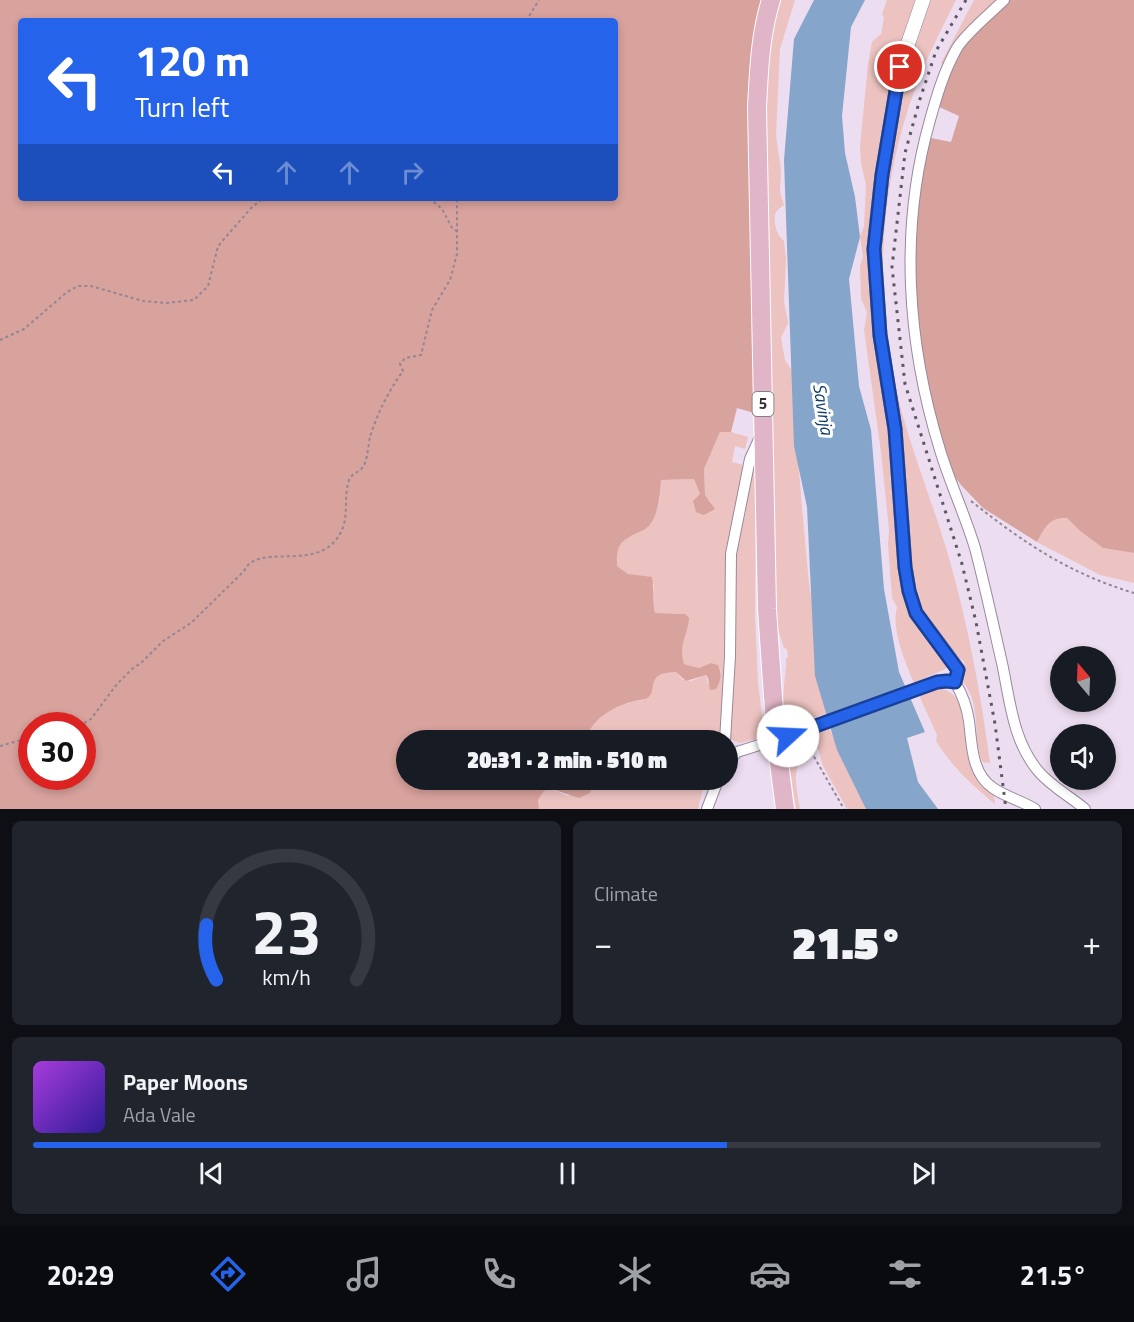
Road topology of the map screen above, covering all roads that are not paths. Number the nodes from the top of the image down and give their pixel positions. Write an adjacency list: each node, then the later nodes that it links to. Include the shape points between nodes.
1 (771, 0): 4 (main road, 5, via 766,14 757,107)
2 (923, 0): 5 (street, via 900,67 874,249 909,591 916,613 958,670)
3 (1004, 0): 13 (street, via 958,46 943,76 923,144 910,242 912,320 940,452 975,548 1012,718 1022,745 1040,773)
4 (763, 431): 6 (street, via 750,459 731,554); 7 (main road, 5, via 766,609)
5 (955, 682): 7 (street, via 937,682); 12 (street, via 963,695 971,751 982,777 993,788)
6 (726, 730)
7 (776, 740): 8 (street); 11 (main road, 5)
8 (738, 752)
9 (714, 790): 10 (street)
10 (707, 809)
11 (785, 809)
12 (1035, 809)
13 (1085, 809)

